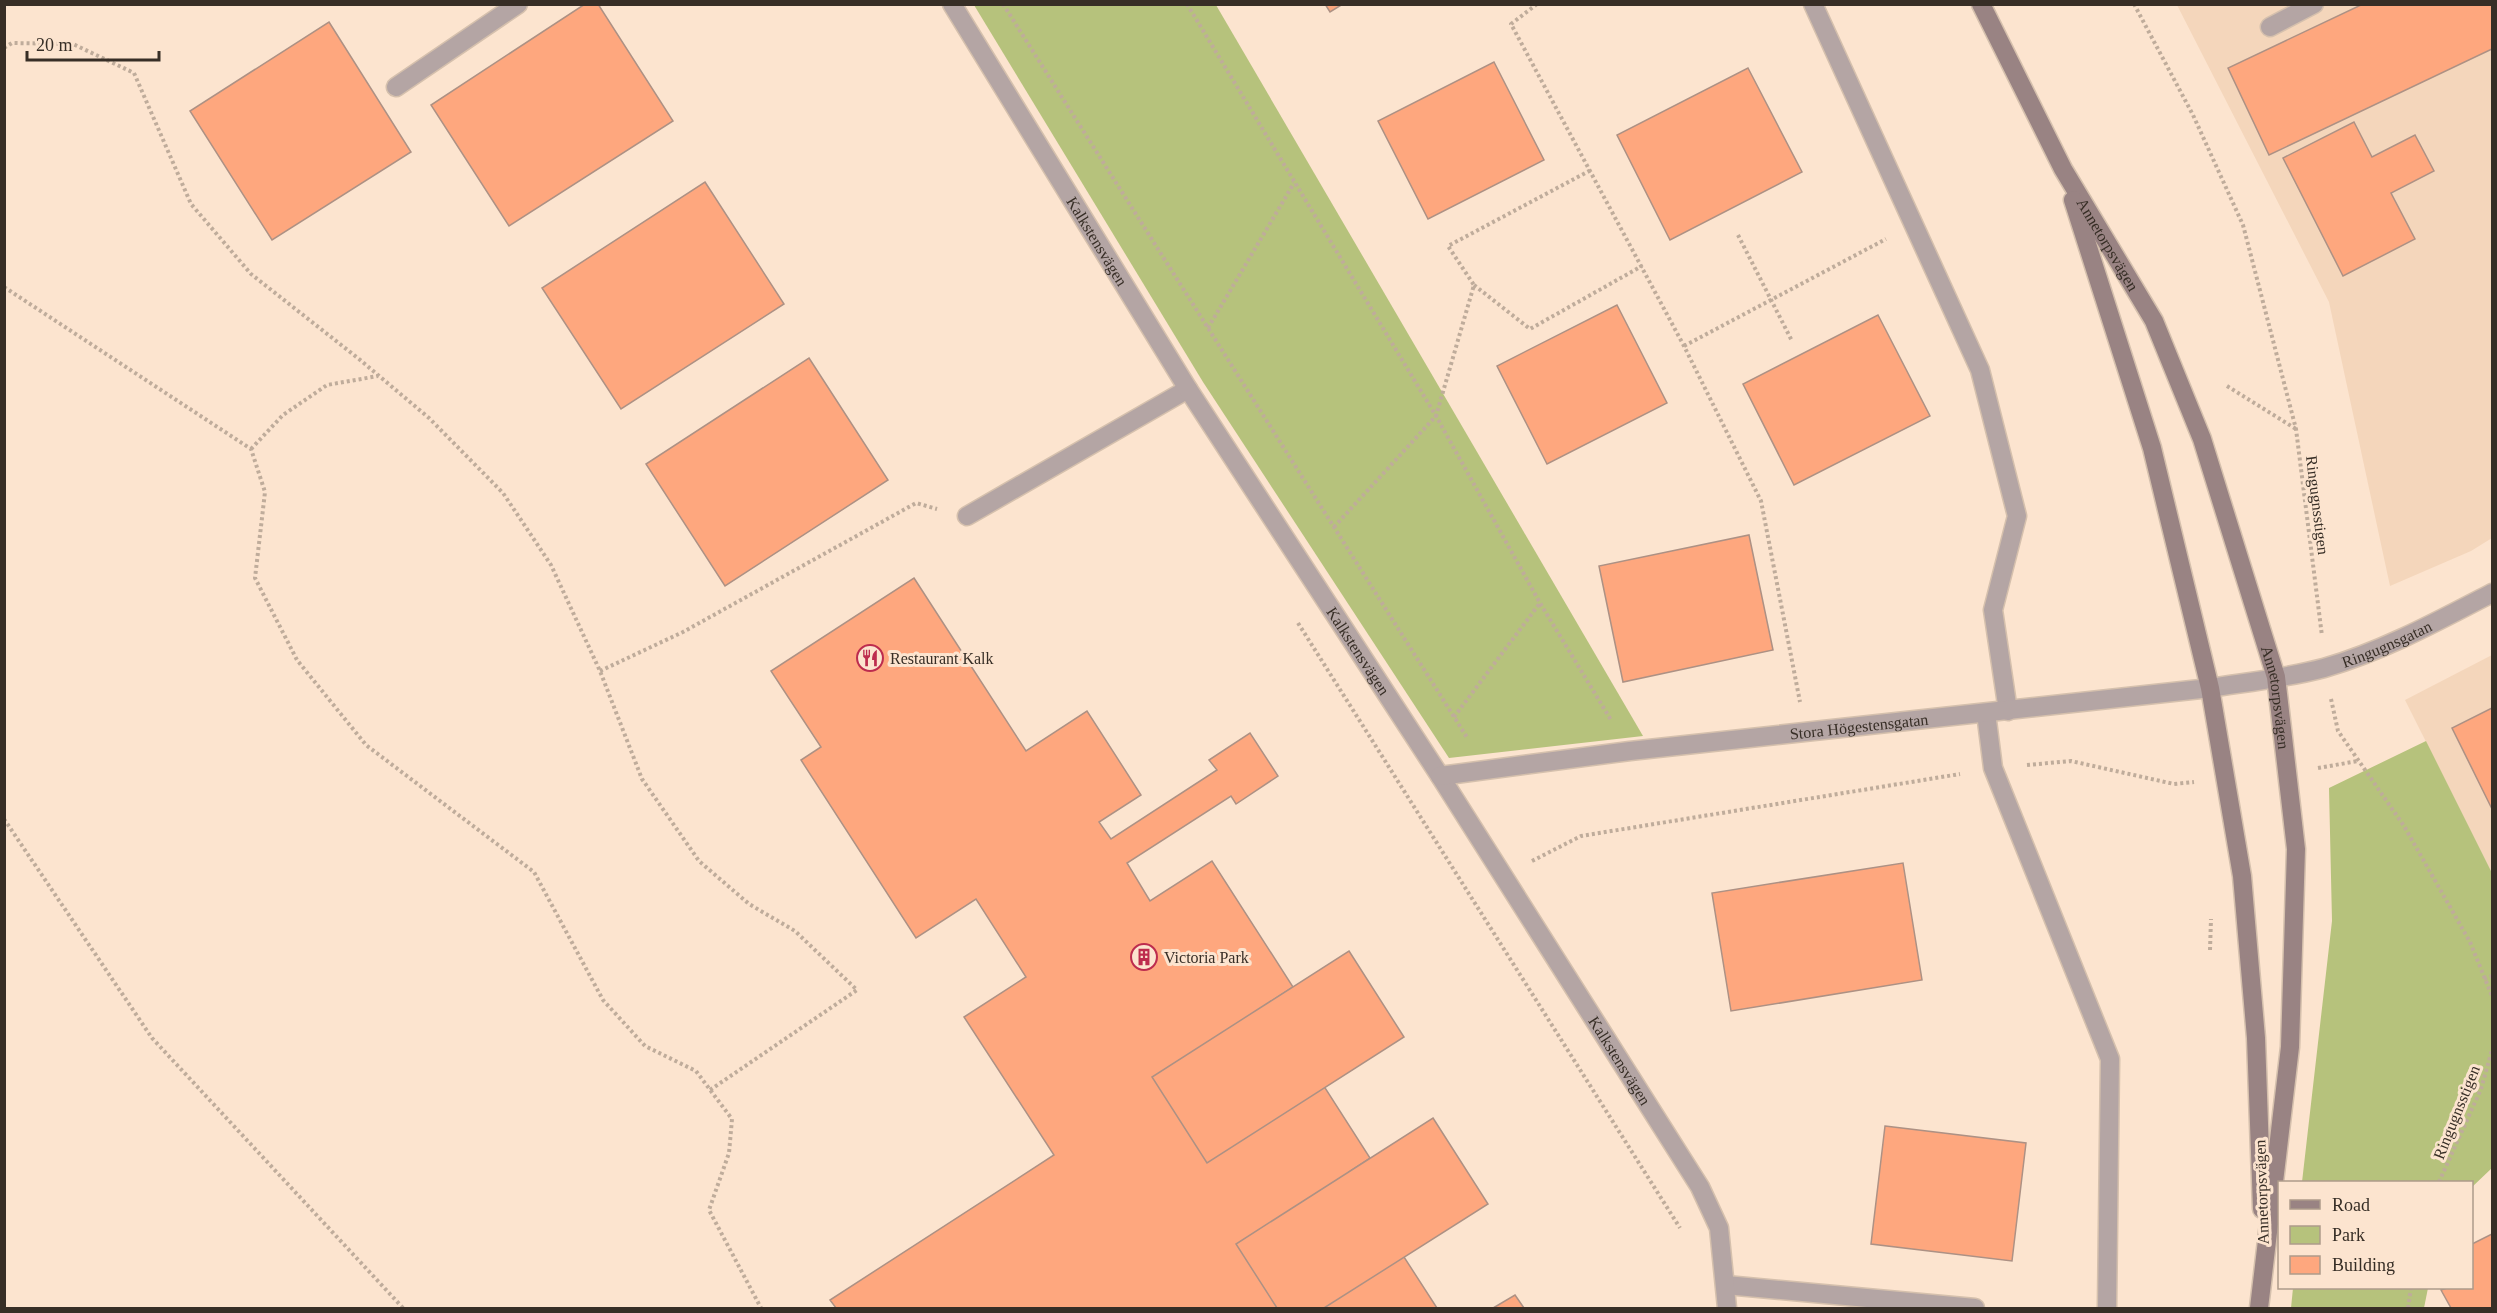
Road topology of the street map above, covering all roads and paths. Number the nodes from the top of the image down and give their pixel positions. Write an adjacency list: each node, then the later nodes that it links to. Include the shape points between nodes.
1 (518, 4): 12 (street)
2 (952, 4): 27 (street, Kalkstensvägen)
3 (1003, 4): 22 (path)
4 (1187, 4): 15 (path)
5 (1537, 4): 14 (path, via 1511,24)
6 (1813, 4): 16 (street)
7 (1981, 4): 13 (main road, Annetorpsvägen)
8 (2134, 4): 29 (path, Ringugnsstigen, via 2193,115 2242,225)
9 (2314, 4): 10 (street)
10 (2270, 27)
11 (4, 48): 25 (path, via 12,43 73,44 134,73 191,204 251,274)
12 (396, 87)
13 (2063, 169): 37 (main road, Annetorpsvägen, via 2154,321 2202,439); 38 (main road, Annetorpsvägen, via 2152,448)
14 (1591, 170): 18 (path); 19 (path, via 1448,246)
15 (1294, 183): 22 (path); 28 (path)
16 (1914, 225): 21 (path); 39 (street, via 1980,370 2017,516 1993,610)
17 (1738, 235): 21 (path)
18 (1642, 266): 19 (path, via 1530,329); 24 (path)
19 (1474, 285): 28 (path)
20 (4, 287): 30 (path)
21 (1771, 300): 23 (path); 24 (path)
22 (1208, 328): 32 (path)
23 (1792, 341)
24 (1684, 346): 42 (path, via 1761,501)
25 (379, 376): 30 (path, via 327,385 283,415); 36 (path, via 429,418 503,493 551,565)
26 (2227, 386): 29 (path)
27 (1188, 388): 31 (street); 48 (street, Kalkstensvägen)
28 (1436, 416): 32 (path); 34 (path)
29 (2296, 429): 35 (path, Ringugnsstigen, via 2321,613)
30 (251, 449): 57 (path, via 265,492 255,578 297,660 366,746 534,872 603,1000 645,1046 696,1071)
31 (967, 516): 36 (path, via 916,503 683,632)
32 (1334, 527): 41 (path)
33 (2493, 593): 35 (street, Ringugnsgatan, via 2404,638)
34 (1540, 603): 41 (path); 43 (path)
35 (2324, 668): 37 (street, Ringugnsgatan); 44 (path, Ringugnsstigen, via 2338,731)
36 (600, 671): 57 (path, via 642,779 699,861 749,904 795,931 857,990)
37 (2276, 677): 38 (street, Stora Högestensgatan); 47 (main road, Annetorpsvägen)
38 (2210, 688): 39 (street, Stora Högestensgatan); 49 (main road, Annetorpsvägen)
39 (2008, 711): 40 (street, Stora Högestensgatan)
40 (1986, 713): 42 (street, Stora Högestensgatan); 45 (street)
41 (1454, 717): 46 (path)
42 (1805, 732): 43 (street, Stora Högestensgatan)
43 (1630, 751): 46 (street, Stora Högestensgatan)
44 (2358, 761): 47 (path); 54 (path, Ringugnsstigen, via 2410,836 2470,942)
45 (1993, 768): 49 (path, via 2071,761 2174,784); 51 (path, via 1581,836 1536,858); 66 (street, via 2110,1059)
46 (1488, 770): 48 (street, Stora Högestensgatan)
47 (2289, 773): 59 (main road, Annetorpsvägen, via 2296,849 2290,1047)
48 (1440, 776): 51 (street, Kalkstensvägen)
49 (2224, 778): 59 (main road, Annetorpsvägen, via 2242,876 2255,1026)
50 (4, 819): 62 (path, via 152,1038)
51 (1505, 879): 52 (path); 60 (street, Kalkstensvägen, via 1700,1187 1719,1228)
52 (1474, 900)
53 (2493, 976): 54 (path)
54 (2484, 979): 55 (path, Ringugnsstigen)
55 (2493, 996)
56 (2493, 1050): 58 (path, Ringugnsstigen, via 2481,1089)
57 (710, 1090): 63 (path, via 732,1119 729,1153 709,1210)
58 (2439, 1181)
59 (2264, 1268): 67 (main road, Annetorpsvägen)
60 (1726, 1285): 64 (street, Kalkstensvägen); 65 (street)
61 (2411, 1289): 68 (path)
62 (403, 1308)
63 (761, 1308)
64 (1727, 1308)
65 (1974, 1308)
66 (2107, 1308)
67 (2259, 1308)
68 (2408, 1308)

